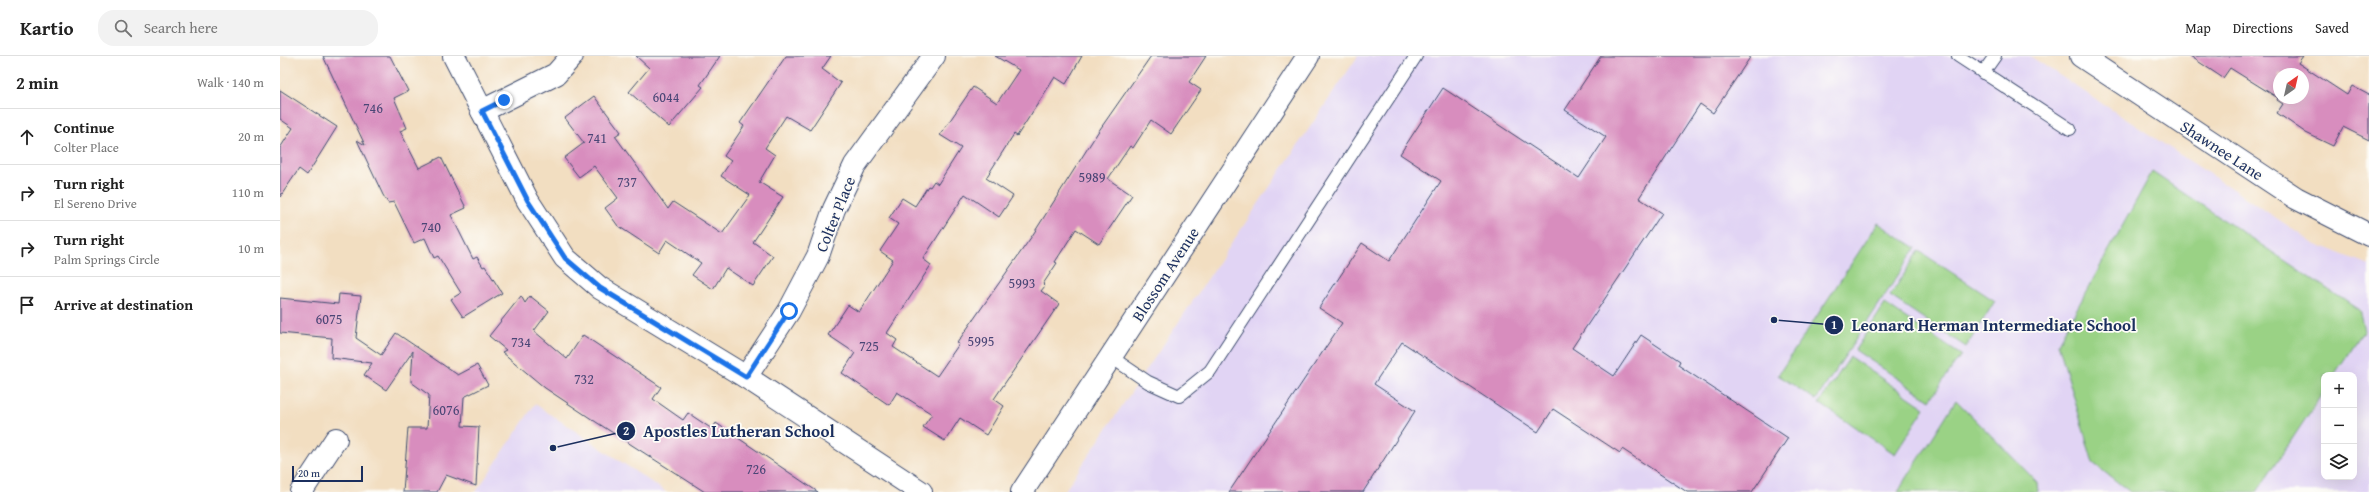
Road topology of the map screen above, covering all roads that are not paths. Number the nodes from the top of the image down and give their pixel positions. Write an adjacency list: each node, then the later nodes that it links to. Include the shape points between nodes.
1 (454, 56): 10 (street)
2 (572, 56): 10 (street, via 556,74)
3 (934, 56): 14 (street, Colter Place, via 855,165 834,209 818,256 789,311)
4 (1308, 56): 13 (street, Blossom Avenue)
5 (1416, 56): 13 (lane, via 1210,371 1179,396 1148,382)
6 (1958, 56): 9 (lane)
7 (1994, 56): 9 (lane)
8 (2081, 56): 12 (street, Shawnee Lane, via 2296,198)
9 (1983, 73): 11 (lane)
10 (482, 111): 14 (street, via 528,201 565,258 600,288)
11 (2070, 129)
12 (2369, 235)
13 (1111, 357): 18 (street, Blossom Avenue)
14 (746, 377): 17 (street)
15 (336, 439): 16 (street)
16 (301, 492)
17 (921, 492)
18 (1022, 492)

